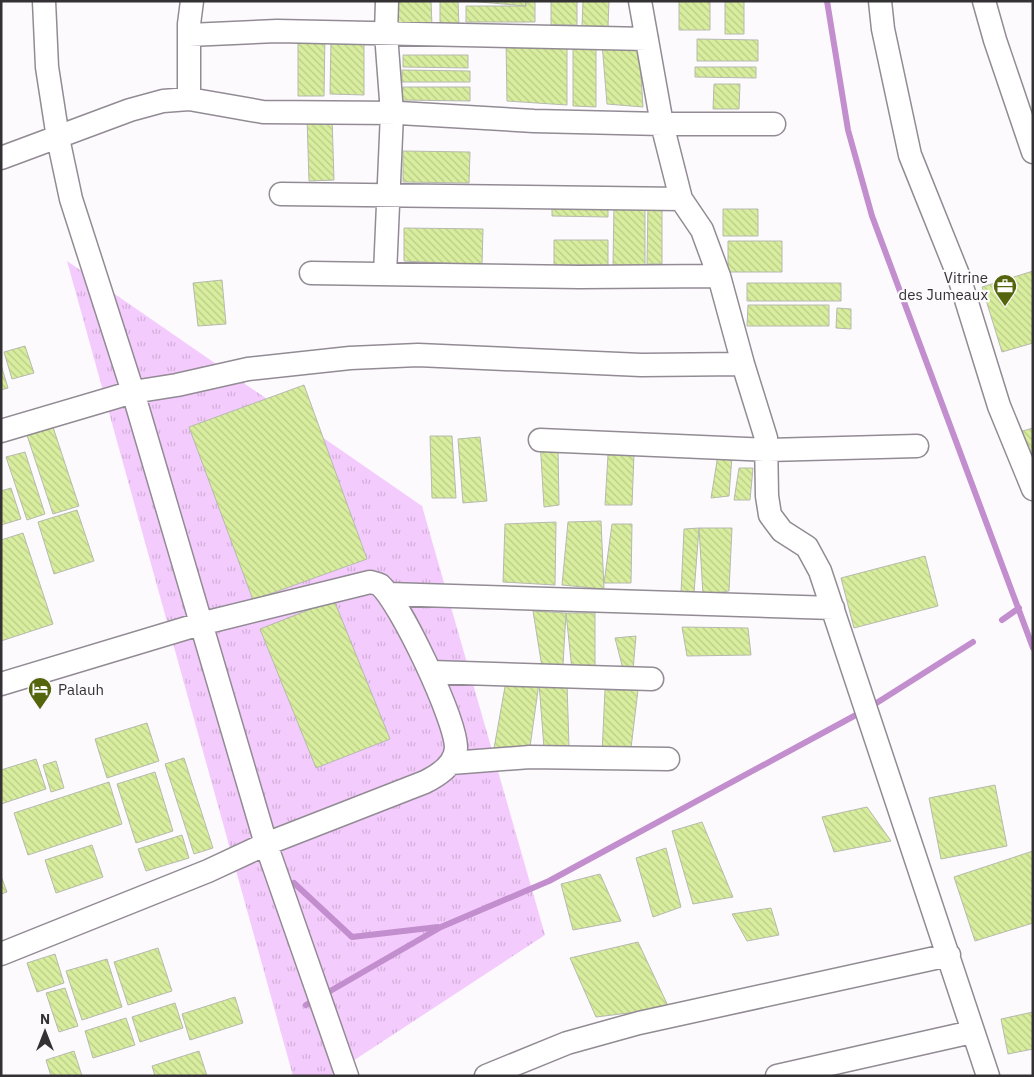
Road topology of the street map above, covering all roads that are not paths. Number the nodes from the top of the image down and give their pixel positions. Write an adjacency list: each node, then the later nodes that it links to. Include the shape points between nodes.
1 (44, 1): 14 (street, via 47,68)
2 (192, 1): 8 (street)
3 (387, 1): 7 (street)
4 (640, 1): 9 (street)
5 (880, 1): 29 (street, via 910,155 959,277 999,406)
6 (984, 1): 15 (street)
7 (386, 34): 8 (street, via 277,31); 9 (street); 11 (street)
8 (190, 35): 10 (street)
9 (647, 39): 12 (street)
10 (189, 100): 11 (street, via 263,112); 14 (street, via 164,101 130,110)
11 (392, 113): 12 (street); 18 (street)
12 (662, 124): 13 (street); 19 (street)
13 (774, 124)
14 (58, 138): 16 (street); 24 (street, via 72,199)
15 (1033, 152)
16 (1, 158)
17 (282, 194): 18 (street)
18 (388, 196): 19 (street); 21 (street)
19 (681, 200): 22 (street, via 702,230)
20 (311, 273): 21 (street)
21 (385, 274): 22 (street)
22 (719, 276): 23 (street)
23 (743, 364): 24 (street, via 640,365 418,354 266,366); 28 (street)
24 (134, 392): 25 (street); 32 (street)
25 (1, 431)
26 (540, 440): 28 (street)
27 (917, 446): 28 (street)
28 (768, 450): 31 (street, via 770,515 782,531 807,547 820,571)
29 (1033, 489)
30 (388, 594): 31 (street); 32 (street, via 378,583 370,582); 33 (street)
31 (833, 608): 40 (street)
32 (200, 624): 35 (street); 38 (street)
33 (430, 672): 34 (street); 37 (street, via 453,730 456,748)
34 (652, 679)
35 (1, 684)
36 (668, 759): 37 (street, via 530,756)
37 (451, 763): 38 (street, via 425,782)
38 (266, 844): 39 (street, via 208,871); 42 (street)
39 (1, 954)
40 (949, 955): 41 (street); 43 (street, via 639,1023 567,1043)
41 (972, 1032): 44 (street); 45 (street)
42 (347, 1076)
43 (486, 1076)
44 (777, 1076)
45 (988, 1076)

